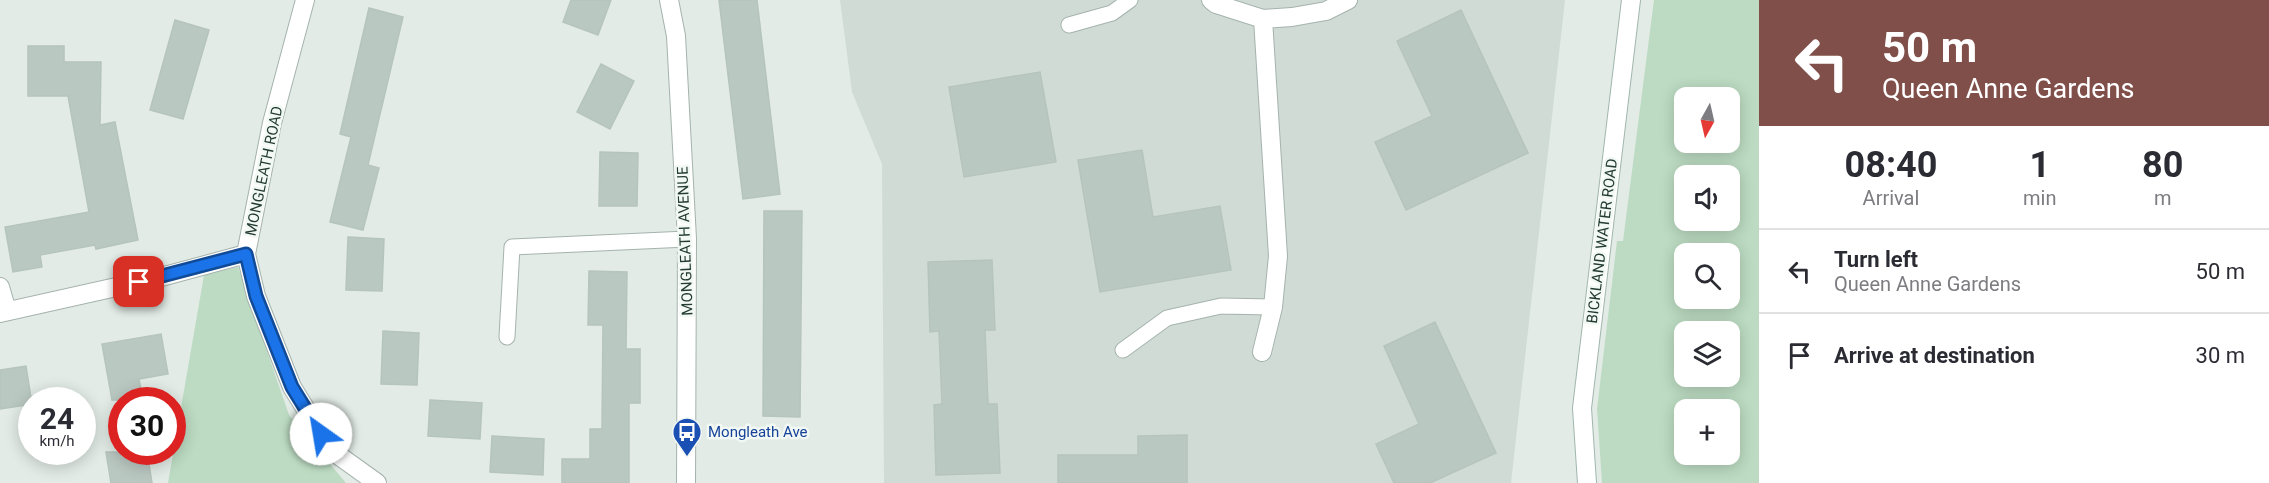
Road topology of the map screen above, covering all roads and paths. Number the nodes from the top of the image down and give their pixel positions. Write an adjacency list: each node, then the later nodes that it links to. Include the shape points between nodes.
1 (305, 0): 10 (street, MONGLEATH ROAD, via 272,123)
2 (669, 0): 9 (street, MONGLEATH AVENUE, via 676,36)
3 (1130, 0): 8 (lane, via 1112,13)
4 (1211, 0): 7 (street)
5 (1348, 0): 7 (street, via 1326,12)
6 (1630, 0): 19 (street, BICKLAND WATER ROAD, via 1582,408)
7 (1263, 19): 12 (street, via 1278,256)
8 (1069, 25)
9 (687, 239): 14 (lane, via 512,247); 18 (street, MONGLEATH AVENUE)
10 (246, 254): 13 (street); 17 (street, MONGLEATH ROAD, via 256,296 292,387 331,450)
11 (0, 286): 13 (street)
12 (1273, 307): 15 (lane, via 1221,306 1167,318); 16 (street)
13 (4, 312)
14 (507, 337)
15 (1123, 350)
16 (1262, 352)
17 (377, 483)
18 (686, 483)
19 (1587, 483)

